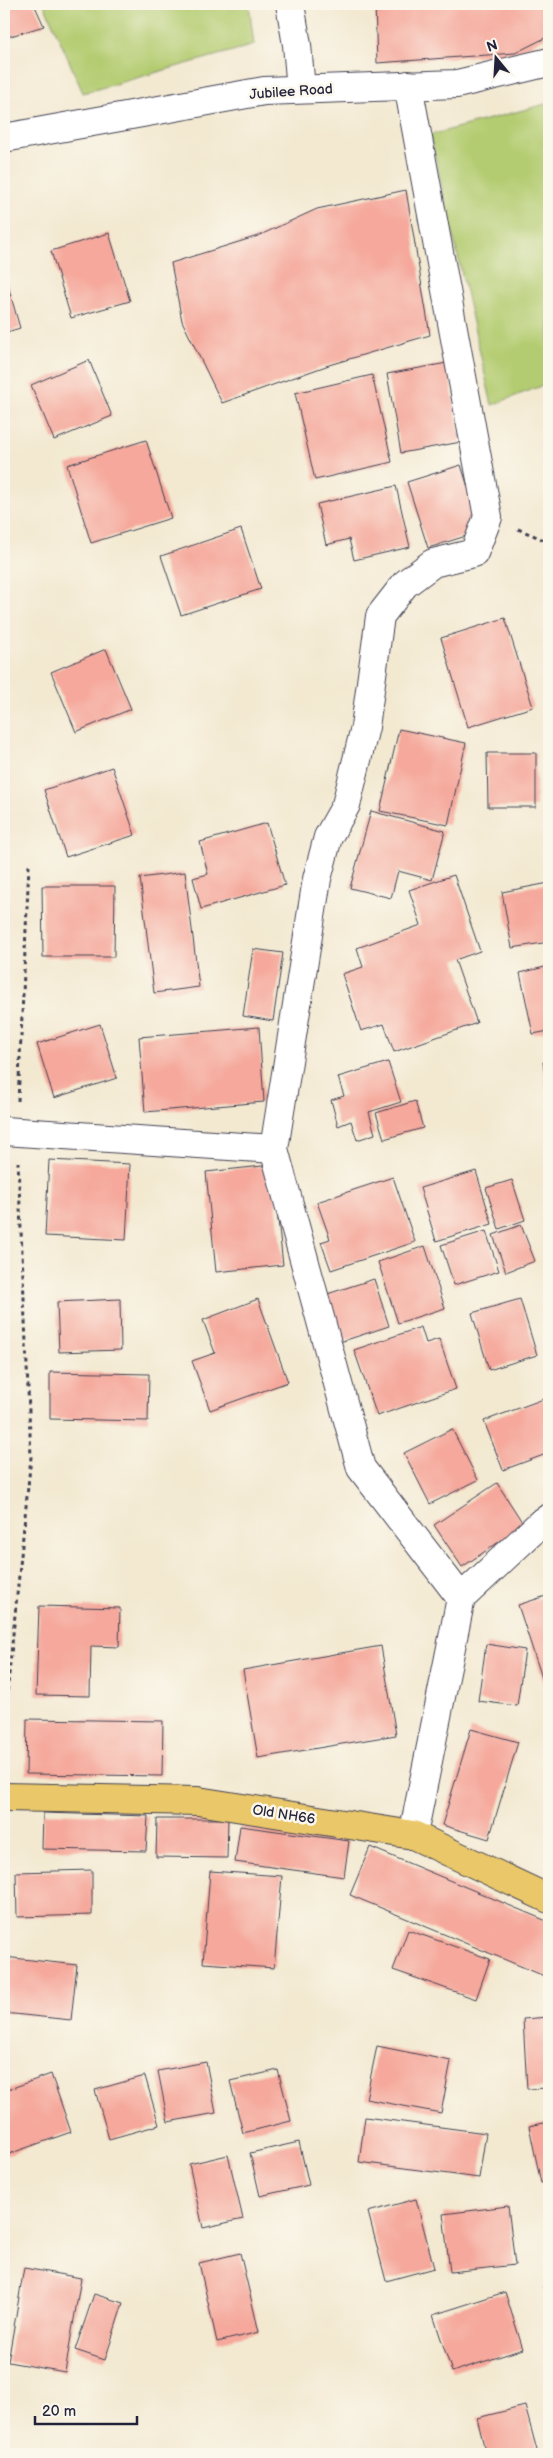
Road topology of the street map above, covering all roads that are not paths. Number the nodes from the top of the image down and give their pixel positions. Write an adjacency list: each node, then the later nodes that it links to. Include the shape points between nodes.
1 (290, 4): 4 (street)
2 (549, 62): 3 (street, Jubilee Road, via 457,84)
3 (408, 85): 4 (street, Jubilee Road); 7 (street, via 488,517 474,553 433,563 405,584 380,616 365,726 346,806 328,837 317,879)
4 (301, 89): 5 (street, Jubilee Road, via 264,91)
5 (4, 138)
6 (10, 1132): 7 (street)
7 (274, 1149): 9 (street, via 361,1468)
8 (549, 1518): 9 (street)
9 (461, 1598): 11 (street)
10 (4, 1797): 11 (main road, Old NH66, via 198,1801)
11 (413, 1835): 12 (main road, Old NH66)
12 (549, 1899)

